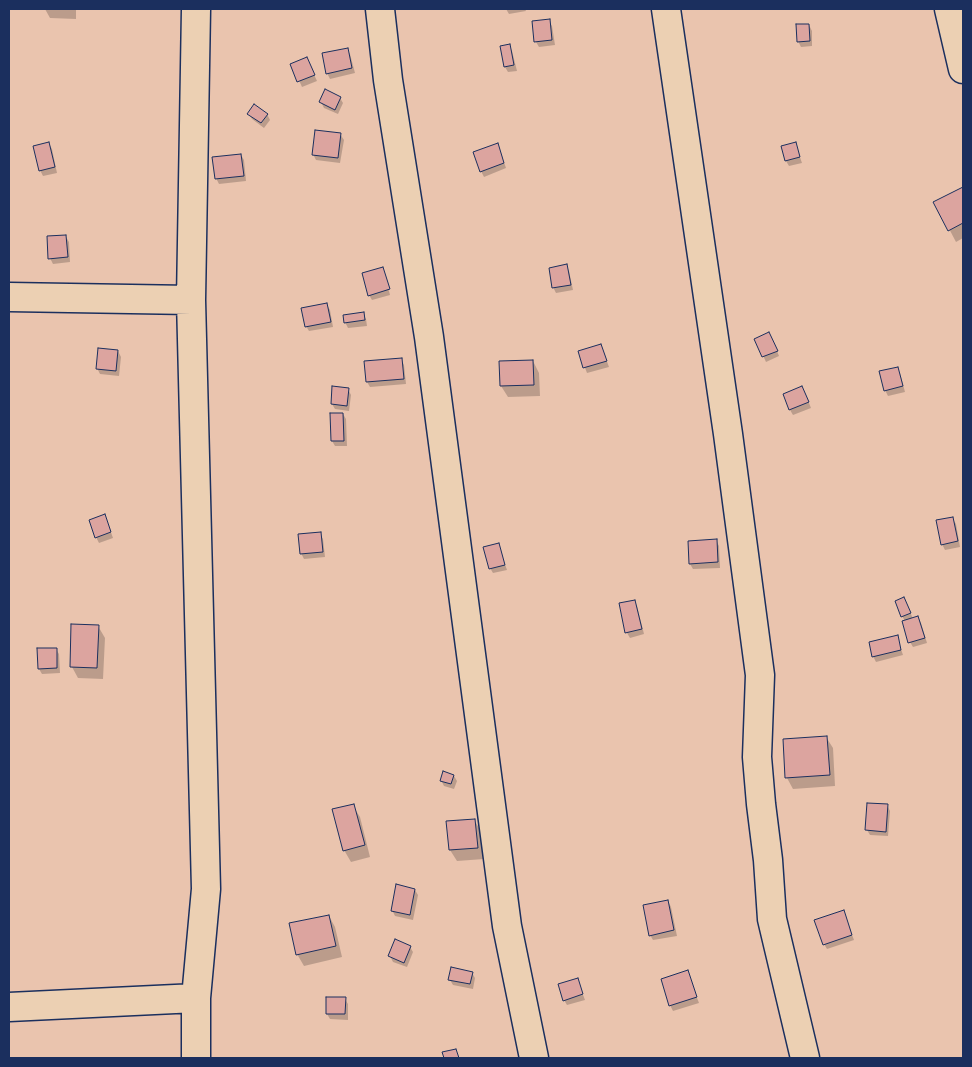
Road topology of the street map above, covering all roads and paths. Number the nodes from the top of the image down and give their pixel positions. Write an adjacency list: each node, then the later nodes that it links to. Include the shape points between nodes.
1 (196, 9): 7 (street)
2 (380, 9): 11 (street, via 388,80 430,346 507,926)
3 (666, 9): 12 (street, via 760,675 758,757 772,919)
4 (949, 9): 5 (street)
5 (963, 69)
6 (9, 297): 7 (street)
7 (191, 300): 8 (street, via 206,889)
8 (196, 998): 9 (street); 10 (street)
9 (9, 1007)
10 (196, 1058)
11 (534, 1058)
12 (805, 1058)

